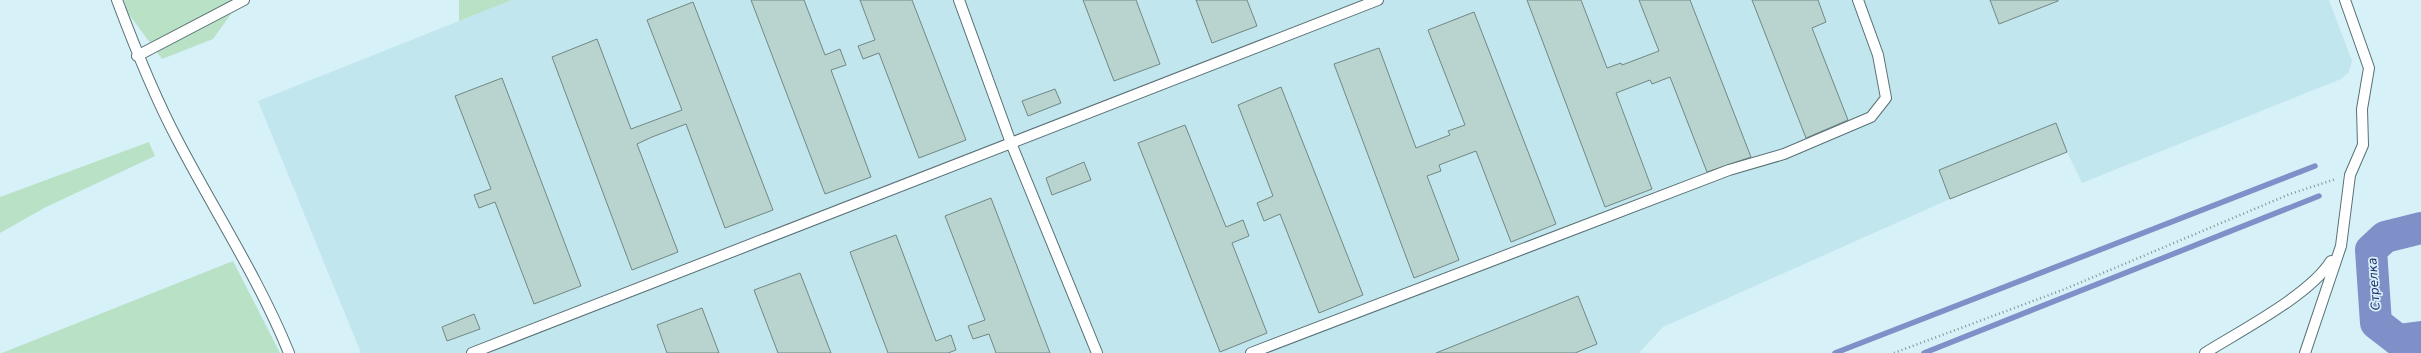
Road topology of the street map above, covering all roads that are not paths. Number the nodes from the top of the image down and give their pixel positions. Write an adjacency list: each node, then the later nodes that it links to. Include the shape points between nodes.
1 (117, 0): 7 (lane)
2 (244, 0): 7 (lane)
3 (958, 0): 8 (lane)
4 (1378, 0): 8 (lane)
5 (1858, 0): 13 (lane, via 1878,55 1886,98 1872,117 1784,154 1729,170)
6 (2345, 0): 9 (lane, via 2368,68 2362,109 2363,144 2350,175)
7 (137, 56): 10 (lane, via 178,141 239,250)
8 (1011, 143): 11 (lane); 12 (lane)
9 (2341, 246): 14 (lane, via 2326,270 2298,294); 15 (lane)
10 (290, 353)
11 (472, 353)
12 (1097, 353)
13 (1250, 353)
14 (2205, 353)
15 (2305, 353)

